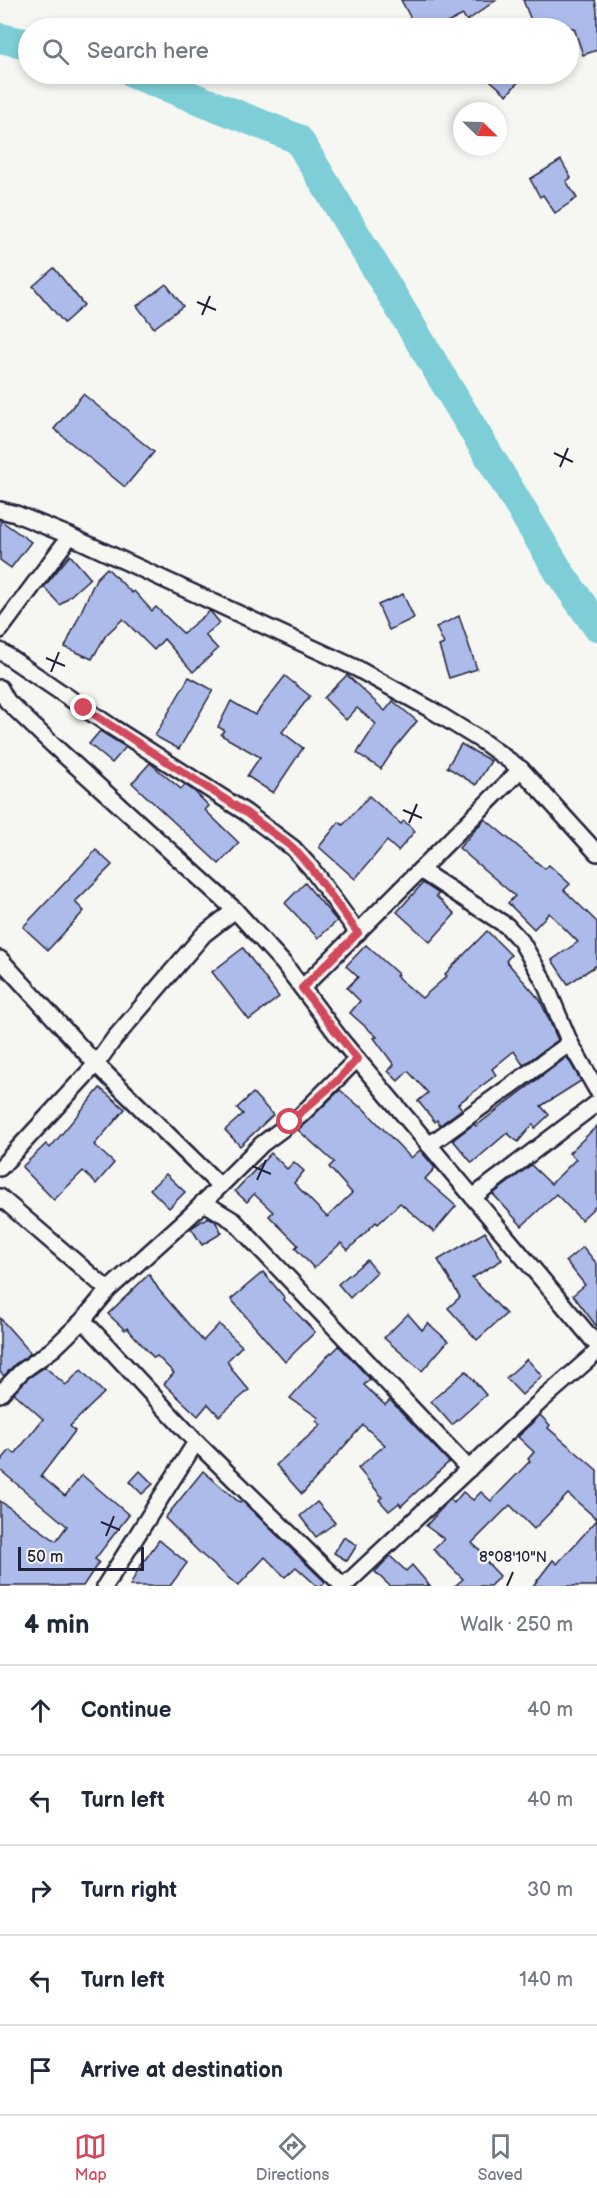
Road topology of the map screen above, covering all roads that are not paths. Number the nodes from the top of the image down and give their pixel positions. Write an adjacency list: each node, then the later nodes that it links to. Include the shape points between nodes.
1 (0, 510): 2 (street)
2 (70, 536): 3 (street); 6 (street, via 356,668 448,719)
3 (0, 630)
4 (0, 651): 10 (street, via 245,812 293,848)
5 (0, 688): 9 (street, via 7,701 45,738)
6 (521, 769): 7 (street); 8 (street)
7 (597, 853)
8 (420, 870): 10 (street); 13 (street, via 507,926 521,941 544,981)
9 (235, 910): 12 (street); 15 (street, via 204,934)
10 (358, 933): 12 (street)
11 (0, 959): 15 (street)
12 (302, 988): 14 (street)
13 (570, 1042): 16 (street); 18 (street)
14 (357, 1059): 18 (street); 20 (street)
15 (96, 1064): 19 (street); 20 (street)
16 (597, 1090)
17 (597, 1103): 22 (street)
18 (429, 1145): 22 (street)
19 (0, 1168)
20 (219, 1185): 23 (street)
21 (0, 1197): 24 (street)
22 (473, 1197): 26 (street)
23 (203, 1202): 24 (street); 30 (street, via 234,1221)
24 (108, 1290): 25 (street)
25 (83, 1320): 28 (street); 29 (street)
26 (597, 1344)
27 (597, 1352): 30 (street)
28 (0, 1394)
29 (196, 1442): 31 (street); 32 (street)
30 (469, 1469): 32 (street)
31 (105, 1586)
32 (343, 1586)

